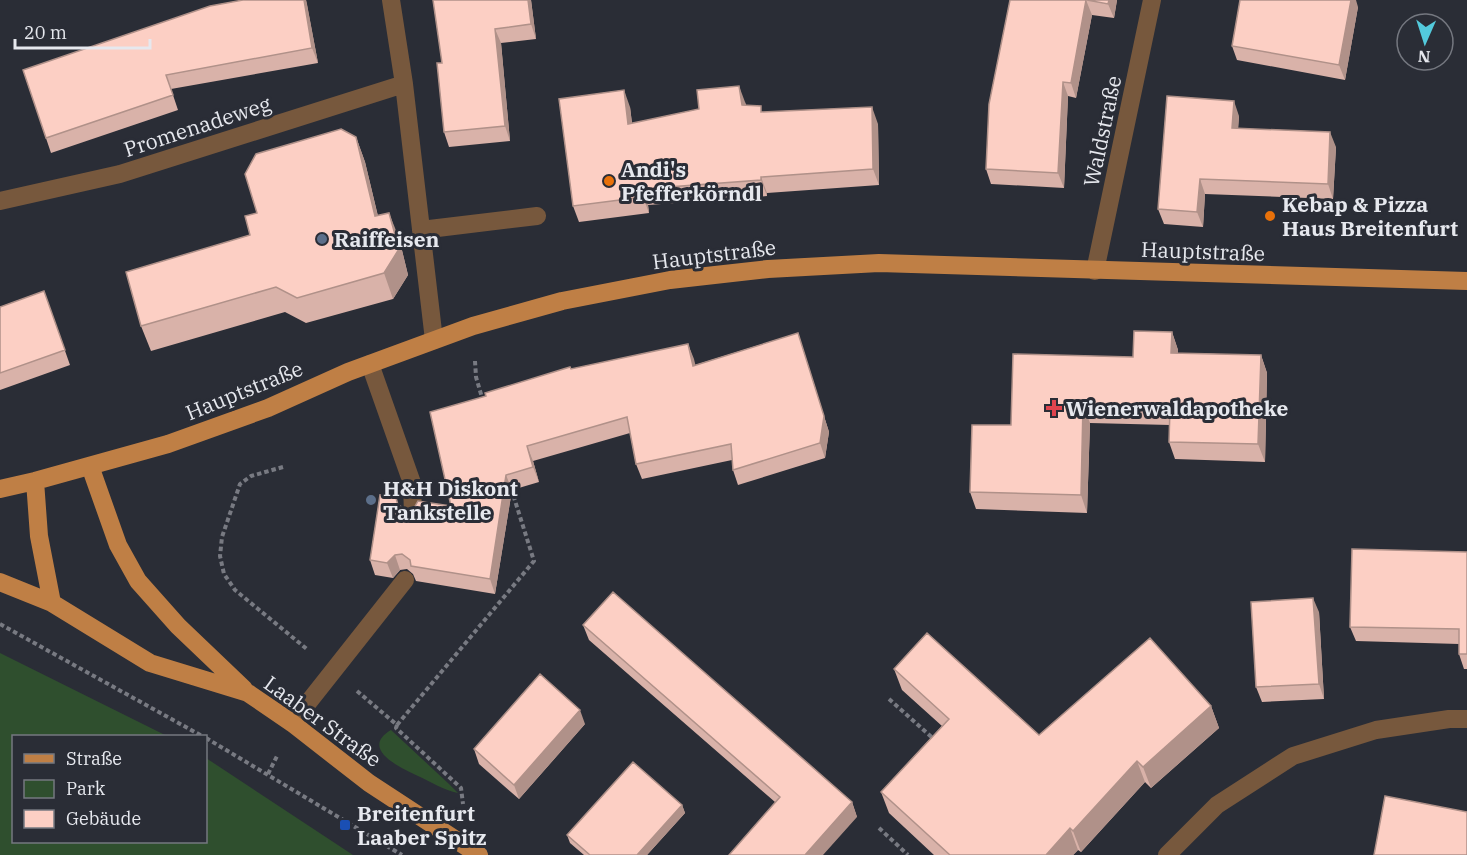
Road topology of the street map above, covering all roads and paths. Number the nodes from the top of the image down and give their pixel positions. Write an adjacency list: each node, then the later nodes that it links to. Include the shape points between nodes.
1 (392, 0): 3 (street)
2 (1152, 0): 7 (street, Waldstraße)
3 (404, 84): 4 (street, Promenadeweg, via 120,174); 6 (street)
4 (0, 201)
5 (537, 216): 6 (street)
6 (421, 230): 9 (street)
7 (1095, 271): 8 (main road, Hauptstraße); 9 (main road, Hauptstraße, via 879,263 768,268 670,280 562,302)
8 (1467, 281)
9 (434, 340): 11 (main road, Hauptstraße)
10 (475, 354): 12 (path, via 476,377)
11 (370, 364): 13 (main road, Hauptstraße, via 256,412 168,444); 18 (street, via 412,483)
12 (486, 410)
13 (90, 466): 15 (main road, Hauptstraße); 24 (main road, via 118,545 138,581)
14 (283, 467): 23 (path, via 252,476 240,484 222,537 220,556 224,574 235,590)
15 (35, 481): 17 (main road, Hauptstraße); 21 (main road, via 39,536)
16 (510, 488): 28 (path, via 534,561)
17 (0, 489)
18 (413, 514)
19 (405, 580): 23 (street)
20 (0, 582): 21 (main road, Laaber Straße)
21 (52, 603): 24 (main road, Laaber Straße, via 150,663)
22 (0, 624): 29 (path)
23 (333, 671): 27 (street); 28 (path)
24 (248, 693): 27 (main road, Laaber Straße)
25 (889, 699): 31 (path)
26 (1467, 719): 36 (street, via 1376,730 1293,756 1217,805)
27 (292, 723): 33 (main road, Laaber Straße, via 369,783)
28 (397, 725): 33 (path, via 461,788)
29 (200, 735)
30 (207, 739): 34 (path)
31 (941, 746)
32 (879, 828): 35 (path)
33 (475, 852)
34 (402, 855)
35 (908, 855)
36 (1167, 855)

